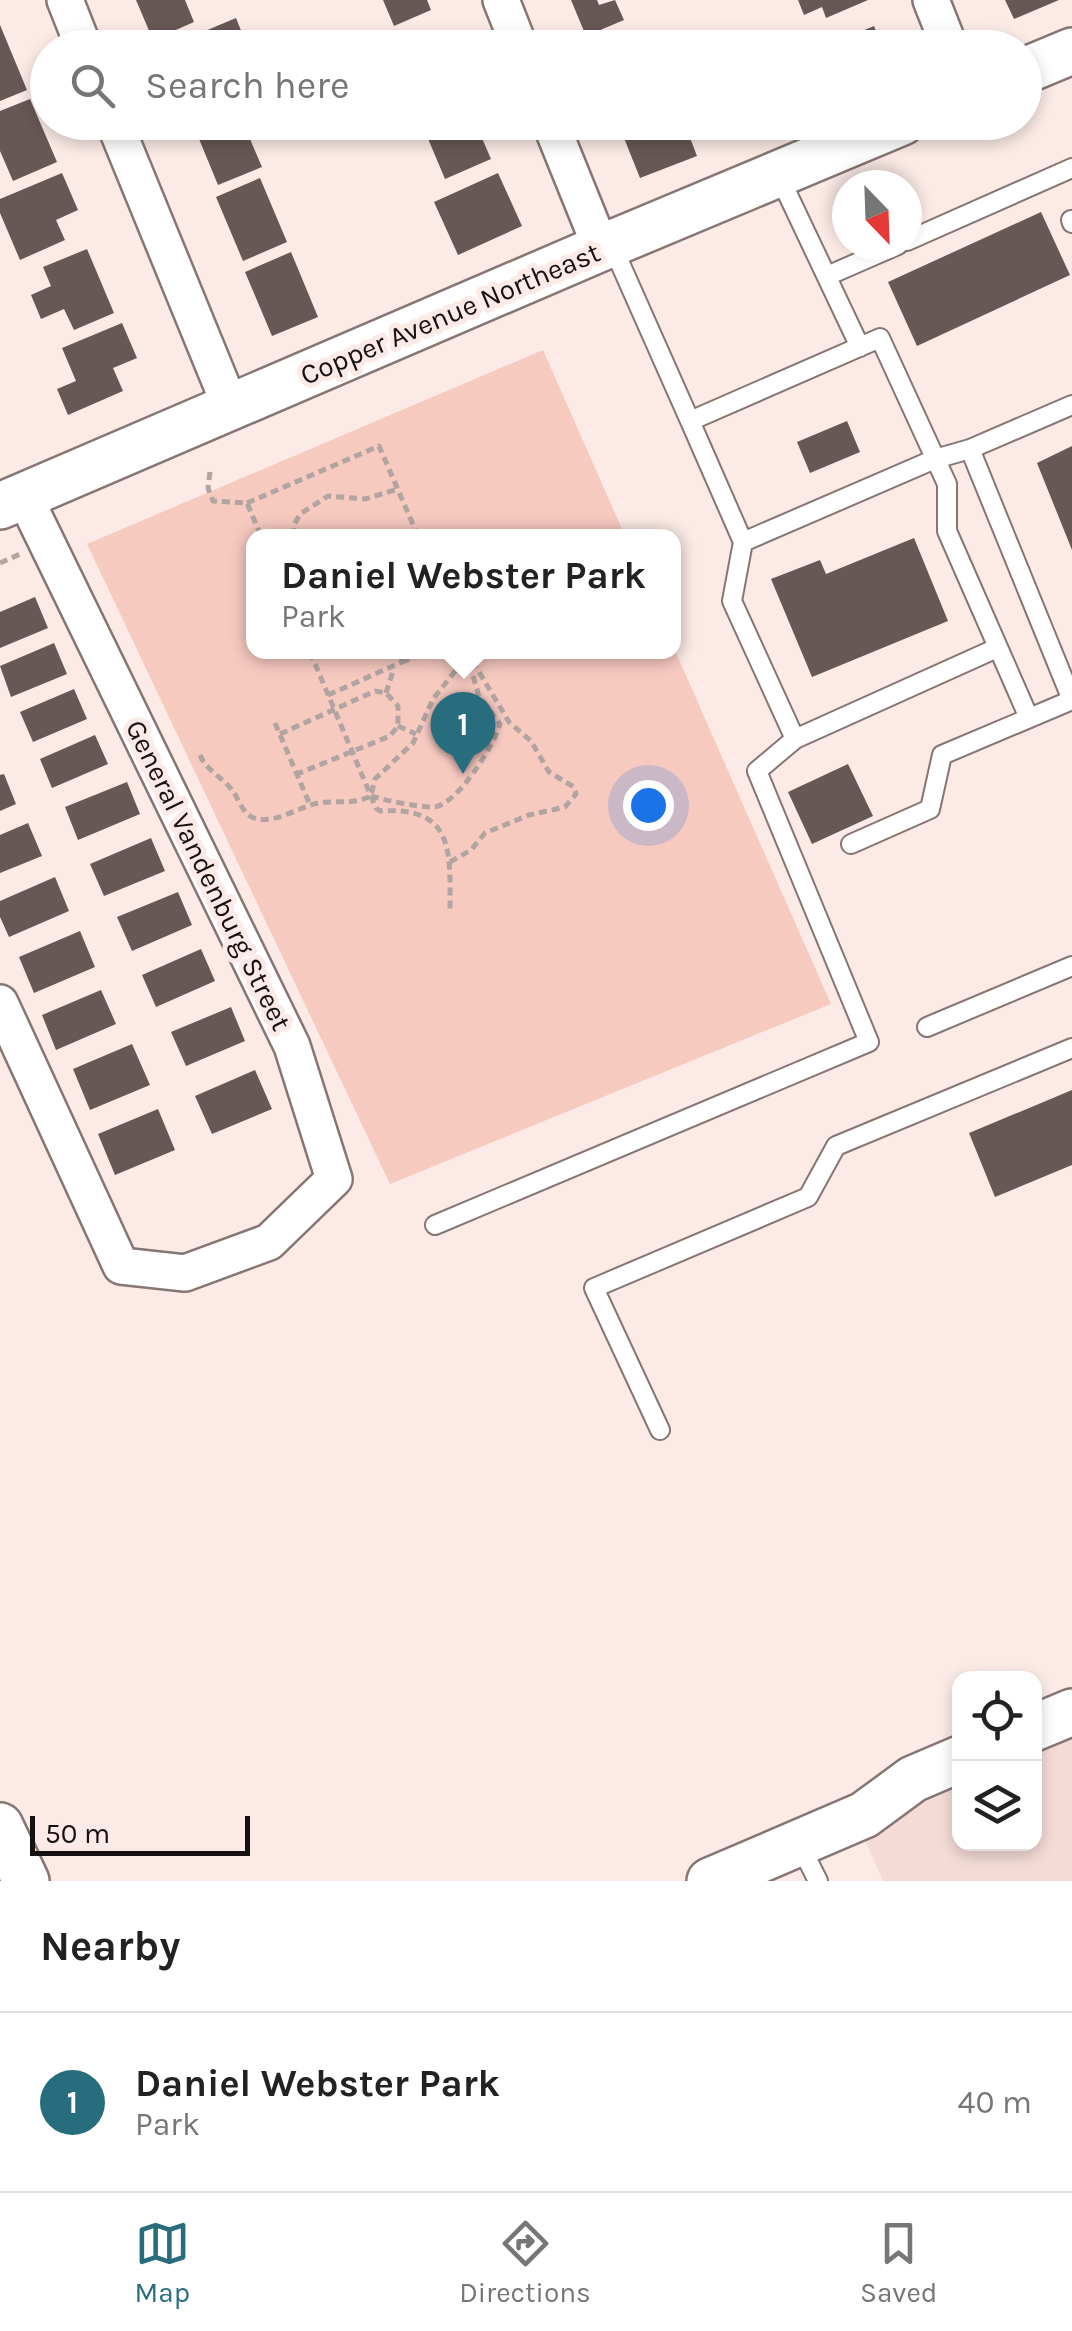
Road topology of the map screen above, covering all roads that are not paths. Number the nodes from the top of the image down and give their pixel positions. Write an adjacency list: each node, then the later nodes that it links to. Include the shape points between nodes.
1 (64, 0): 4 (street)
2 (501, 0): 5 (street)
3 (931, 0): 6 (street)
4 (76, 30)
5 (513, 30)
6 (943, 30)
7 (1072, 51): 8 (street)
8 (1042, 64)
9 (121, 140): 20 (street)
10 (558, 140): 15 (street)
11 (859, 140): 13 (street, Copper Avenue Northeast)
12 (1072, 168): 14 (lane)
13 (778, 174): 15 (street, Copper Avenue Northeast); 17 (lane)
14 (922, 234)
15 (606, 246): 20 (street, Copper Avenue Northeast); 21 (lane)
16 (864, 260): 17 (lane)
17 (827, 276): 18 (lane)
18 (860, 347): 21 (lane); 23 (lane, via 880,338)
19 (1072, 405): 22 (lane)
20 (231, 408): 24 (street, Copper Avenue Northeast)
21 (690, 421): 25 (lane)
22 (970, 449): 23 (lane); 27 (lane, via 1072,700)
23 (936, 459): 25 (lane); 26 (lane, via 948,484 947,531)
24 (12, 501): 31 (street, General Vandenburg Street, via 292,1046 334,1180 268,1242 185,1273 121,1266)
25 (743, 542): 28 (lane, via 732,600)
26 (997, 648): 27 (lane); 28 (lane)
27 (1029, 718): 29 (lane, via 942,755 930,809)
28 (794, 738): 34 (lane, via 757,770 869,1042)
29 (851, 844)
30 (1072, 966): 32 (lane)
31 (0, 1004)
32 (927, 1027)
33 (1072, 1048): 35 (lane, via 836,1146 808,1196 594,1288)
34 (435, 1226)
35 (660, 1430)
36 (1072, 1712): 37 (street)
37 (1042, 1725)
38 (958, 1761): 40 (street, via 914,1779)
39 (0, 1826): 41 (street)
40 (809, 1862): 42 (street)
41 (26, 1881)
42 (710, 1881)

